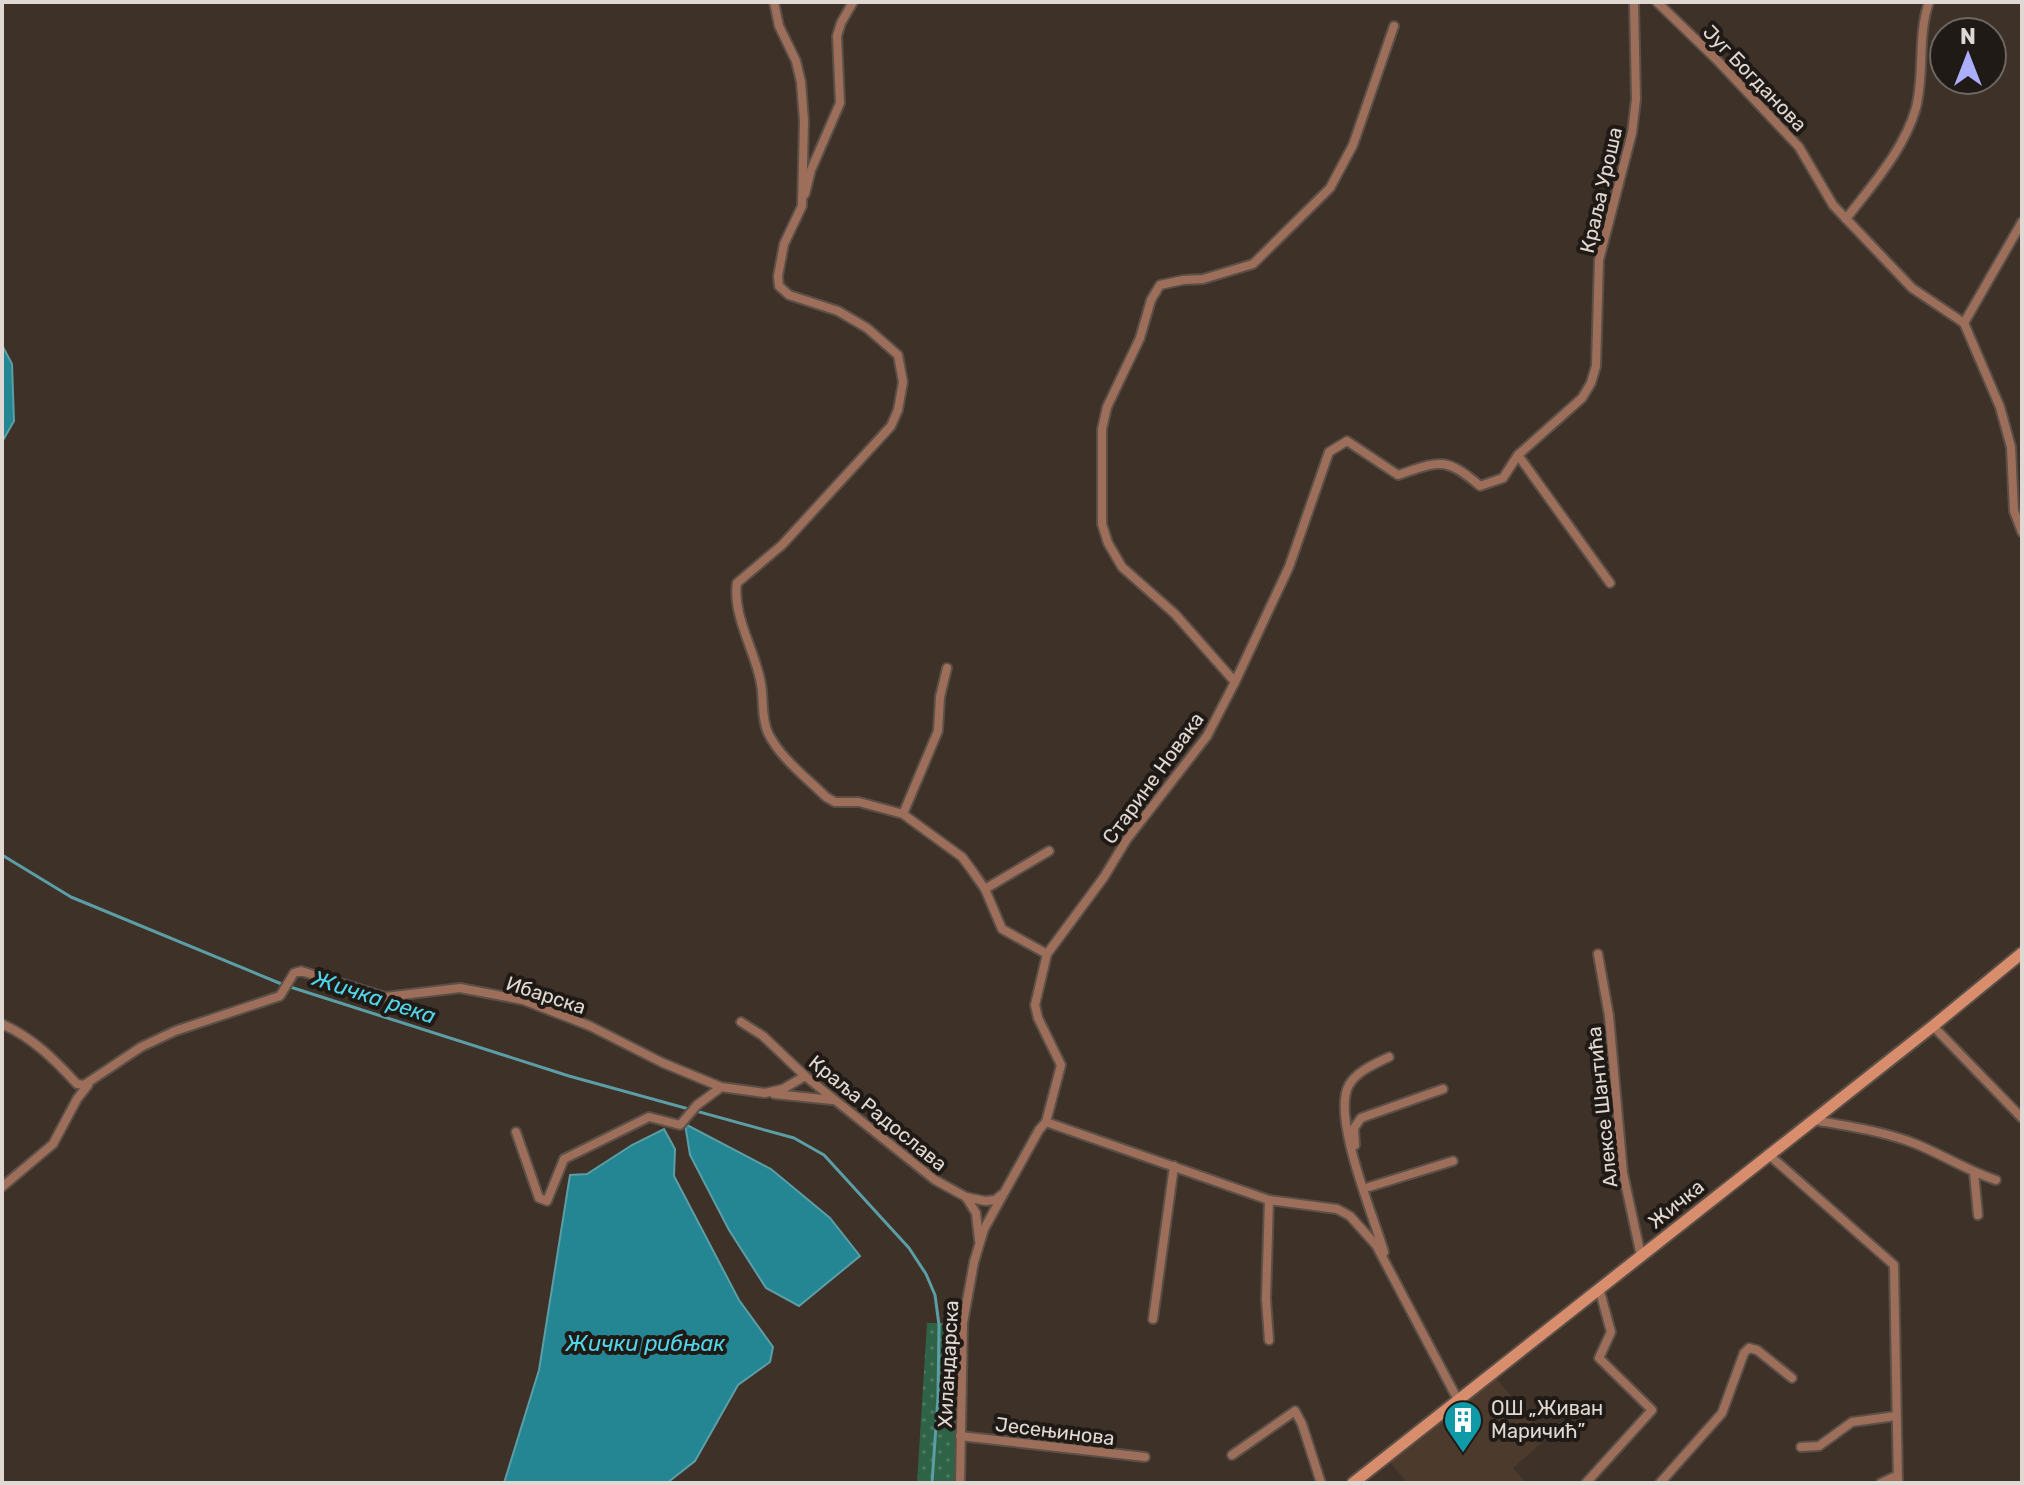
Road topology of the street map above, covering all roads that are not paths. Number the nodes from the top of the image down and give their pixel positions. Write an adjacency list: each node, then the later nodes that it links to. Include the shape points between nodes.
1 (774, 2): 7 (street, via 801,82)
2 (853, 2): 7 (street, via 837,36 840,103 811,170)
3 (1634, 2): 13 (street, Краља Уроша, via 1636,99 1599,260 1596,366 1582,398)
4 (1657, 2): 8 (street, Југ Богданова, via 1799,147)
5 (1929, 2): 8 (street, via 1921,23 1916,107 1897,150)
6 (1394, 26): 17 (street, via 1353,145 1330,188 1248,267 1160,285 1107,407 1102,429 1102,524 1108,543 1122,567 1175,614)
7 (802, 206): 18 (street, via 784,244 779,286 867,328 898,355 903,382 891,426 782,545 737,583 737,604 761,685 763,717 778,748 835,802 859,802)
8 (1846, 219): 10 (street, Југ Богданова, via 1912,288)
9 (2022, 222): 10 (street)
10 (1964, 323): 12 (street)
11 (2022, 444): 12 (street)
12 (2011, 447): 14 (street, via 2014,511)
13 (1518, 455): 15 (street); 17 (street, Краља Уроша, via 1503,478 1480,486 1458,467 1436,462 1398,475 1347,441 1329,452 1289,567)
14 (2022, 532)
15 (1610, 583)
16 (947, 668): 18 (street, via 938,731)
17 (1235, 682): 22 (street, Старине Новака, via 1207,736)
18 (903, 814): 20 (street, via 962,857)
19 (1049, 851): 20 (street)
20 (985, 889): 22 (street, via 1002,929)
21 (2022, 953): 26 (main road, Жичка)
22 (1047, 954): 36 (street, Старине Новака, via 1035,1005 1061,1065)
23 (1598, 954): 51 (street, Алексе Шантића, via 1623,1173)
24 (741, 1022): 28 (street, Краља Радослава)
25 (2, 1024): 29 (street, via 43,1049 77,1084)
26 (1933, 1026): 34 (street); 35 (main road, Жичка)
27 (1389, 1057): 49 (street, via 1351,1081 1345,1101 1354,1163)
28 (805, 1076): 32 (street); 33 (street, Краља Радослава)
29 (92, 1082): 30 (street, Ибарска, via 141,1047 208,1018 275,999 297,971 385,997 460,988 523,1000); 43 (street, via 53,1144)
30 (721, 1087): 32 (street, Ибарска); 37 (street, via 680,1125 643,1119 569,1156 547,1201 539,1198)
31 (1443, 1089): 44 (street, via 1357,1123 1353,1136)
32 (765, 1093): 33 (street, Ибарска)
33 (833, 1100): 46 (street, Краља Радослава, via 935,1180)
34 (2022, 1118)
35 (1813, 1120): 38 (main road, Жичка); 41 (street, via 1913,1143)
36 (1046, 1122): 40 (street); 45 (street, Хиландарска)
37 (516, 1132)
38 (1768, 1154): 51 (main road, Жичка); 58 (street, via 1894,1265)
39 (1453, 1161): 44 (street)
40 (1174, 1166): 47 (street); 54 (street)
41 (1974, 1173): 42 (street); 48 (street)
42 (1996, 1180)
43 (2, 1187)
44 (1369, 1187): 49 (street, via 1378,1213)
45 (1005, 1192): 46 (street, via 995,1200); 50 (street, Хиландарска)
46 (966, 1197): 50 (street, via 976,1213)
47 (1269, 1200): 52 (street, via 1337,1209 1350,1216); 55 (street)
48 (1978, 1215)
49 (1375, 1221): 52 (street)
50 (979, 1245): 59 (street, Хиландарска, via 963,1323)
51 (1641, 1256): 53 (main road, Жичка)
52 (1389, 1269): 57 (street)
53 (1599, 1288): 57 (main road, Жичка); 67 (street, via 1611,1332 1599,1358 1652,1410)
54 (1153, 1319)
55 (1269, 1340)
56 (1792, 1378): 68 (street, via 1749,1348 1722,1413)
57 (1458, 1400): 66 (main road, Жичка)
58 (1896, 1416): 60 (street, via 1852,1422 1819,1446); 63 (street)
59 (960, 1436): 62 (street, Јесењинова); 64 (street, Хиландарска)
60 (1801, 1447)
61 (1232, 1455): 65 (street, via 1295,1411)
62 (1145, 1457)
63 (1897, 1480): 69 (street)
64 (960, 1483)
65 (1321, 1483)
66 (1353, 1483)
67 (1586, 1483)
68 (1660, 1483)
69 (1881, 1483)

